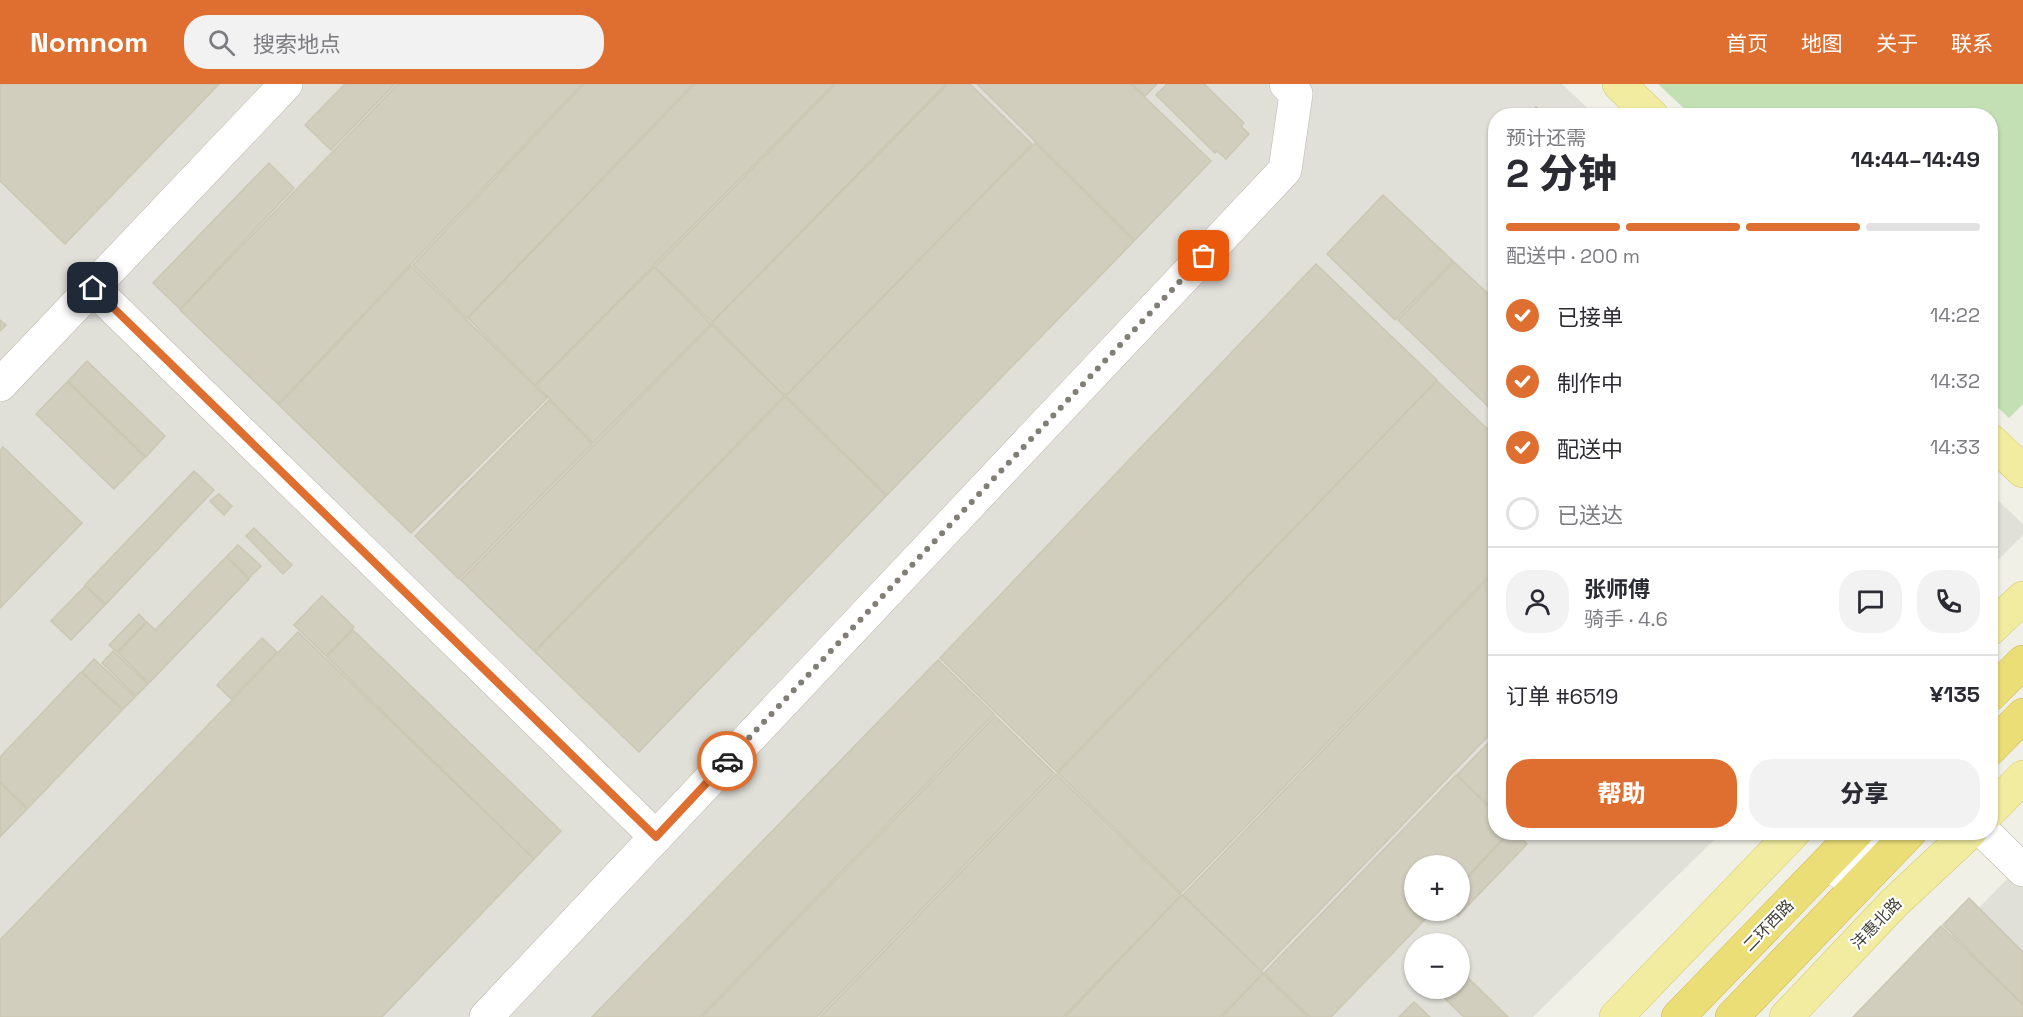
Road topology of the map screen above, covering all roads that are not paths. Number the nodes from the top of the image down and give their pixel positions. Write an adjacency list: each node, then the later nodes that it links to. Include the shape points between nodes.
1 (286, 84): 5 (street)
2 (1286, 84): 17 (street, via 1296,94 1285,170)
3 (1619, 84): 4 (main road)
4 (1644, 108)
5 (93, 288): 6 (street); 17 (street)
6 (0, 386)
7 (1998, 448): 8 (main road)
8 (2023, 471)
9 (2023, 598): 10 (main road)
10 (1998, 621)
11 (2023, 662): 12 (highway)
12 (1998, 687)
13 (2023, 715): 14 (highway)
14 (1998, 741)
15 (2023, 777): 16 (main road)
16 (1998, 804)
17 (656, 837): 25 (street)
18 (1786, 840): 26 (main road)
19 (1849, 840): 27 (highway, 二环西路)
20 (1870, 840): 28 (street)
21 (1902, 840): 29 (highway)
22 (1961, 840): 30 (main road, 沣惠北路, via 1894,903)
23 (1992, 840): 24 (street)
24 (2023, 870)
25 (486, 1017)
26 (1616, 1017)
27 (1678, 1017)
28 (1699, 1017)
29 (1732, 1017)
30 (1786, 1017)

